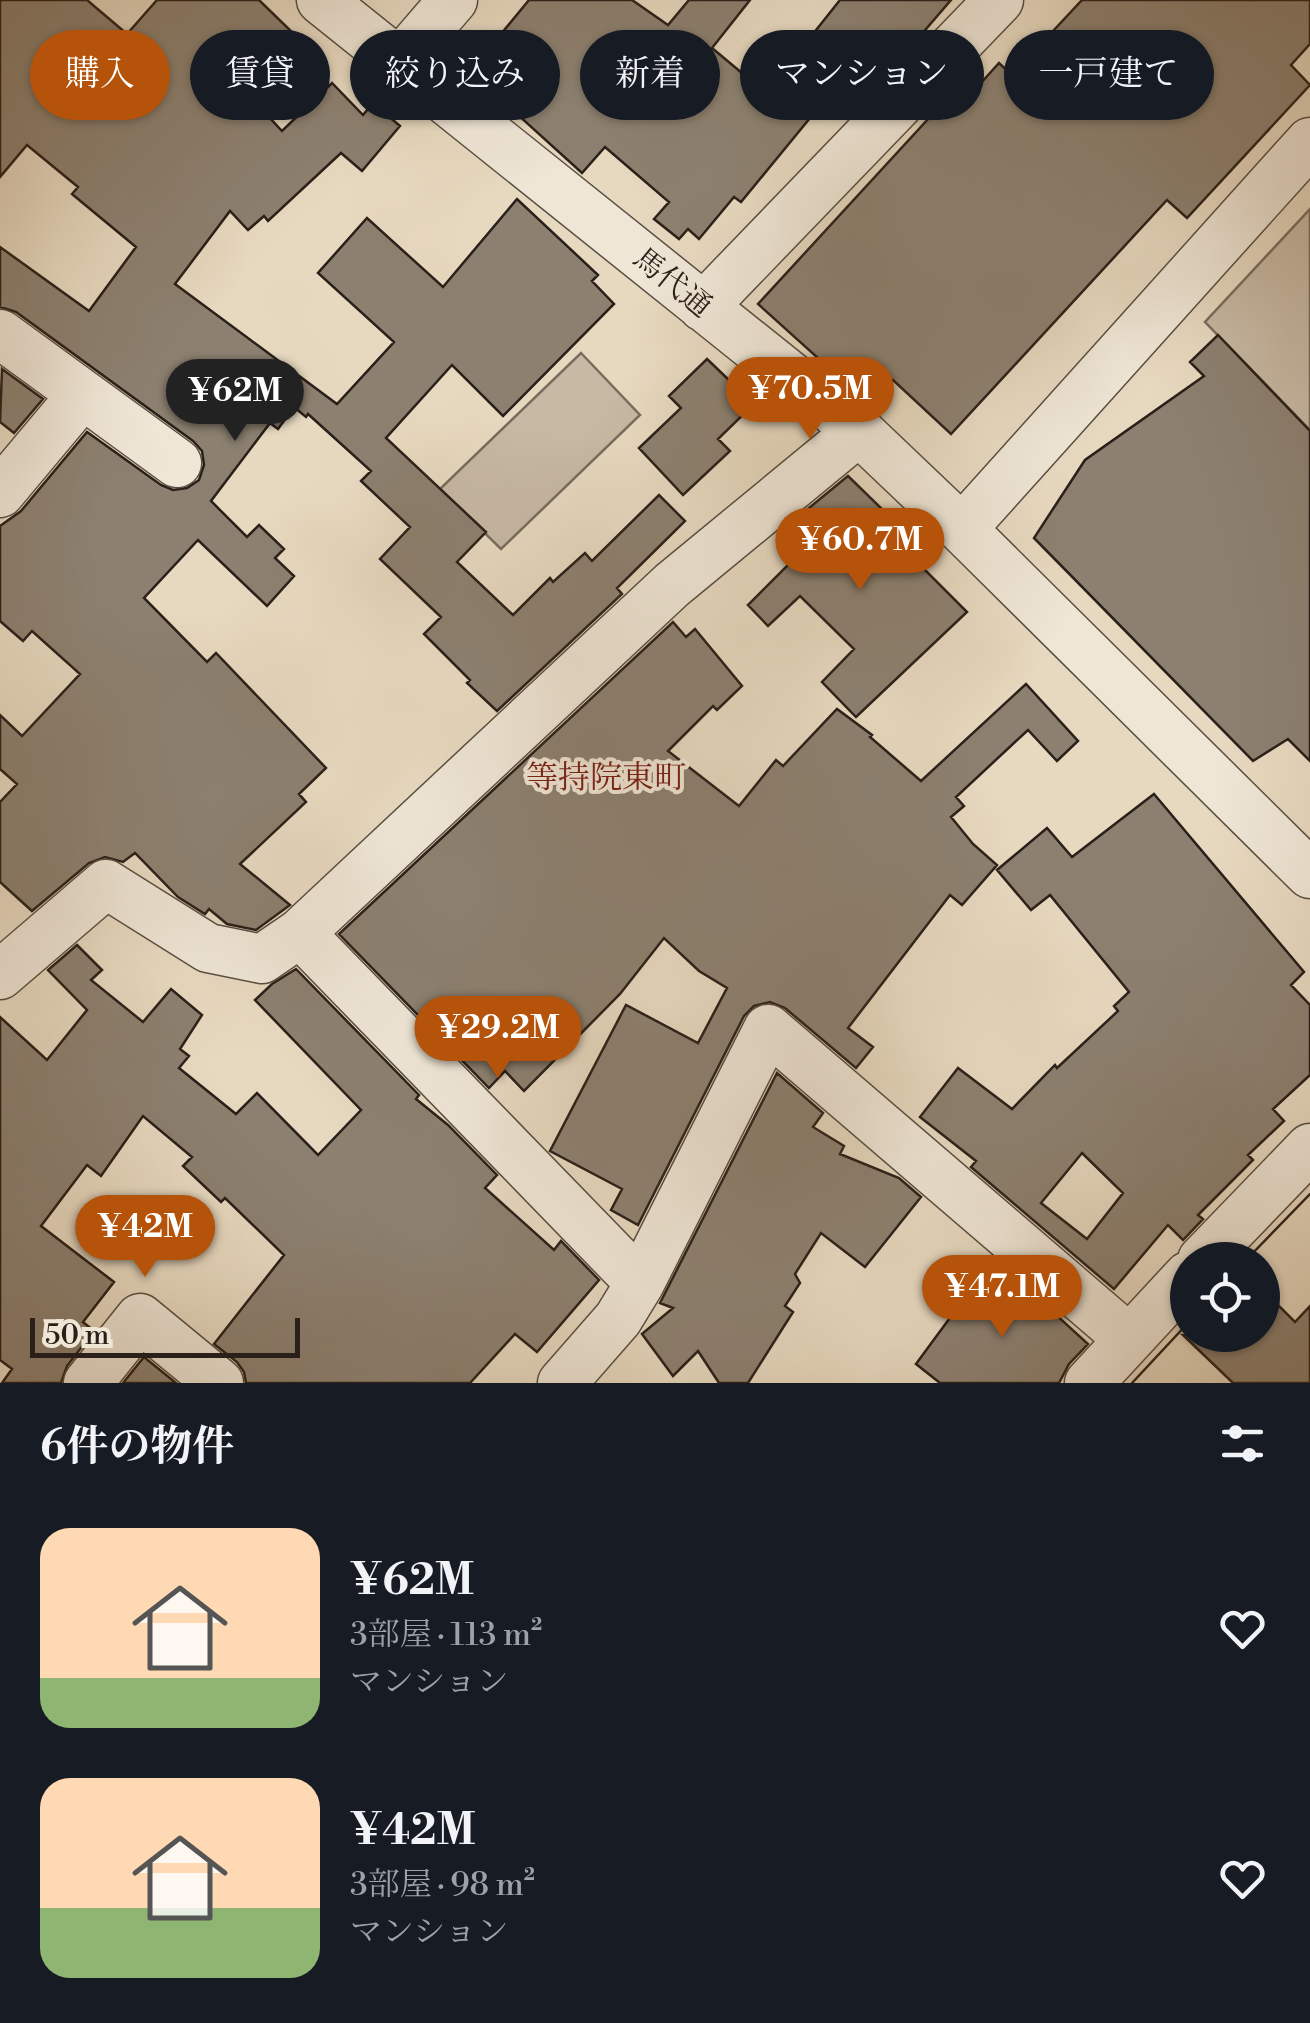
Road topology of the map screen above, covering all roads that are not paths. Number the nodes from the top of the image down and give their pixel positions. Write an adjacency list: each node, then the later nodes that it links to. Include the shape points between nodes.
1 (321, 0): 4 (street, 馬代通)
2 (453, 0): 5 (street)
3 (999, 0): 8 (street)
4 (357, 30)
5 (427, 30)
6 (468, 120): 8 (street, 馬代通)
7 (1310, 142): 14 (street)
8 (702, 307): 11 (street, 馬代通)
9 (0, 334): 10 (street)
10 (82, 395): 12 (street); 13 (street)
11 (859, 432): 14 (street, 馬代通); 16 (street, via 672,585)
12 (177, 464)
13 (0, 493)
14 (962, 529): 15 (street, 馬代通)
15 (1310, 874)
16 (300, 933): 17 (street, via 262,959 208,948 106,884); 20 (street)
17 (0, 976)
18 (1310, 1148): 19 (street)
19 (1219, 1242)
20 (640, 1282): 22 (street, via 768,1029); 25 (street, via 618,1319)
21 (1170, 1295): 22 (street)
22 (1129, 1339): 26 (street)
23 (88, 1383): 24 (street, via 140,1318)
24 (218, 1383)
25 (562, 1383)
26 (1089, 1383)

